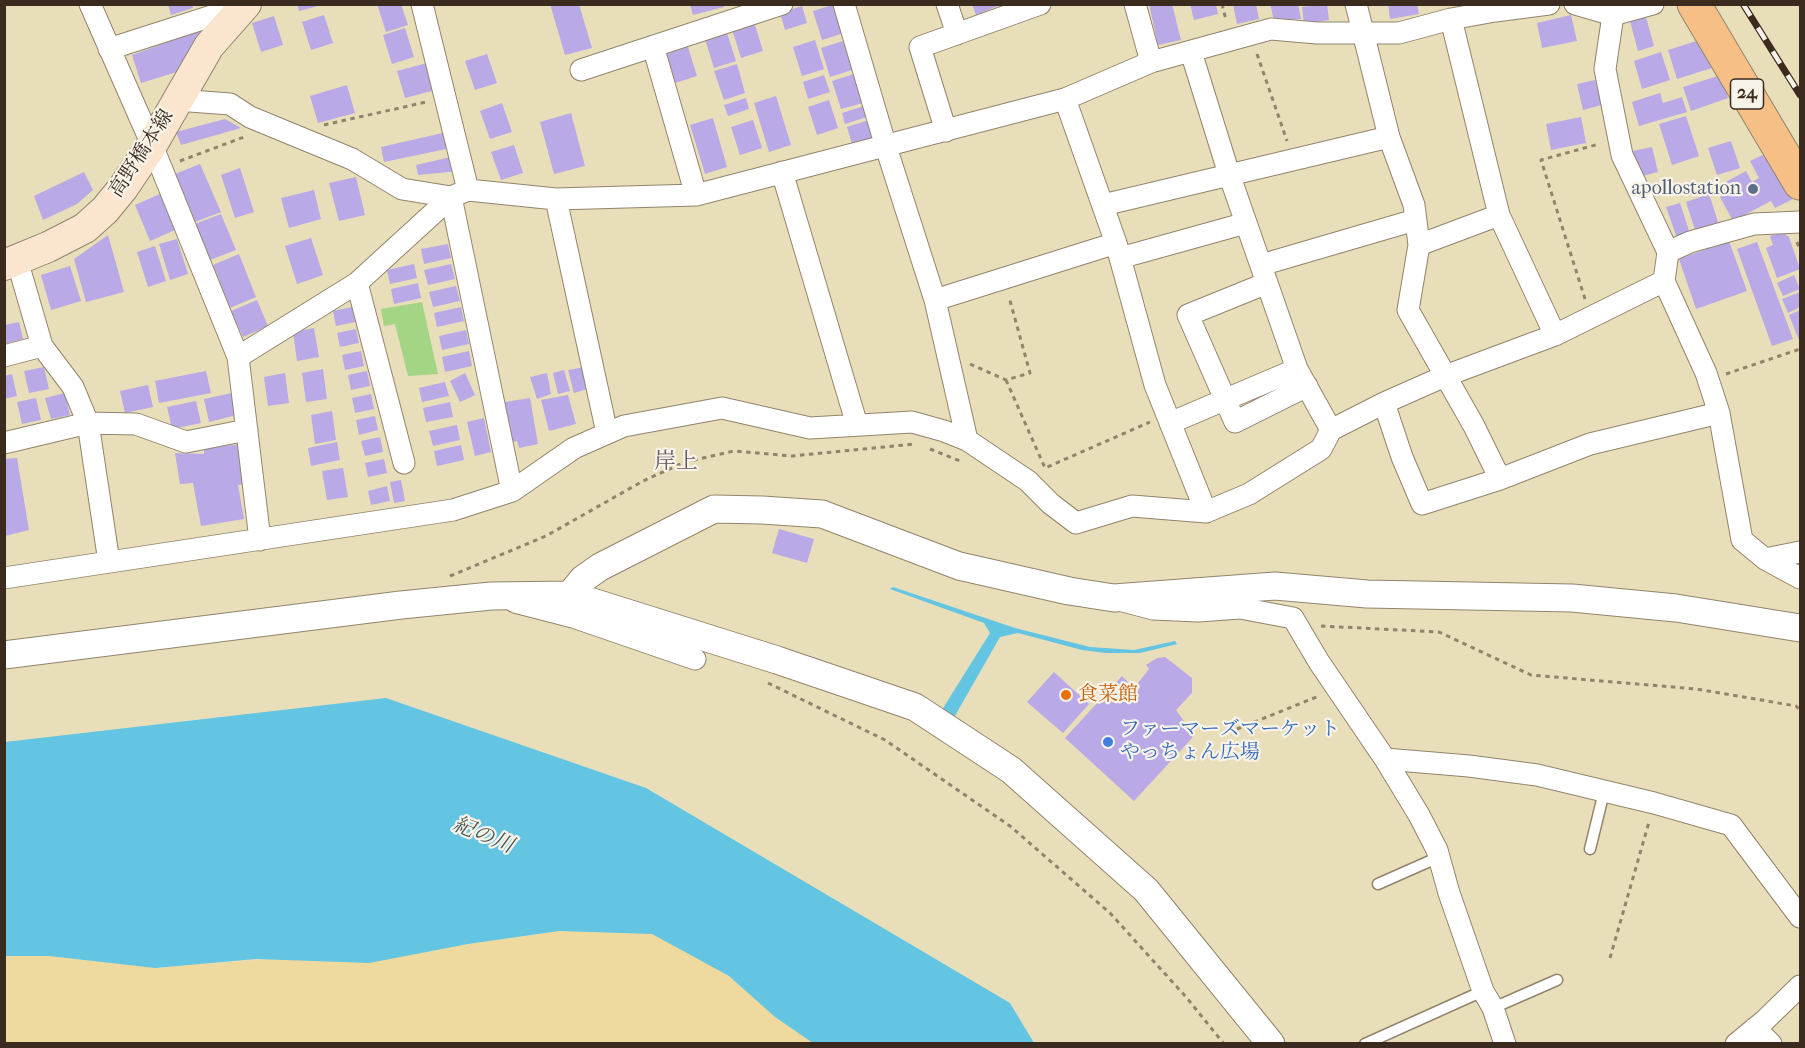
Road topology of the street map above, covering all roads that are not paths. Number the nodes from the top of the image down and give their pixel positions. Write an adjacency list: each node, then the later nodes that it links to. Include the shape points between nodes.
1 (90, 4): 20 (street)
2 (422, 4): 33 (street)
3 (782, 4): 19 (street)
4 (844, 4): 29 (street)
5 (947, 4): 18 (street)
6 (1040, 4): 18 (street)
7 (1136, 4): 22 (street)
8 (1356, 4): 17 (street)
9 (1549, 4): 14 (street)
10 (1575, 4): 15 (street)
11 (1653, 4): 15 (street)
12 (1694, 4): 32 (highway, 24)
13 (244, 5): 20 (street); 25 (main road, 高野橋本線, via 209,46)
14 (1493, 8): 16 (street)
15 (1612, 15): 43 (street, via 1605,69 1622,155)
16 (1451, 18): 17 (street, via 1399,33); 37 (street)
17 (1363, 33): 21 (street, via 1271,29); 27 (street)
18 (957, 34): 26 (street, via 920,47)
19 (653, 46): 23 (street); 34 (street)
20 (109, 48): 28 (street)
21 (1191, 52): 22 (street); 31 (street)
22 (1151, 62): 24 (street)
23 (581, 70)
24 (1065, 99): 26 (street); 36 (street)
25 (177, 100): 28 (main road, 高野橋本線); 33 (street, via 230,104 250,117 352,159 402,189)
26 (946, 131): 29 (street)
27 (1389, 137): 31 (street); 38 (street, via 1414,205)
28 (152, 145): 44 (main road, 高野橋本線, via 123,188 85,228); 52 (street)
29 (886, 147): 30 (street); 48 (street)
30 (782, 172): 34 (street); 60 (street)
31 (1229, 174): 36 (street); 40 (street)
32 (1800, 183)
33 (459, 193): 35 (street); 47 (street); 68 (street)
34 (696, 195): 35 (street)
35 (556, 199): 63 (street)
36 (1103, 205): 42 (street)
37 (1498, 215): 41 (street); 49 (street)
38 (1415, 220): 41 (street); 45 (street)
39 (1800, 222): 43 (street, via 1754,224)
40 (1246, 223): 42 (street); 45 (street)
41 (1419, 245): 53 (street, via 1408,310)
42 (1118, 250): 48 (street, via 1004,278); 58 (street, via 1155,385)
43 (1668, 252): 46 (street)
44 (11, 262): 50 (street)
45 (1264, 274): 54 (street); 55 (street, via 1188,315)
46 (1664, 281): 49 (street); 57 (street)
47 (357, 283): 52 (street); 66 (street)
48 (935, 300): 64 (street)
49 (1555, 336): 53 (street)
50 (42, 346): 51 (street); 59 (street, via 73,387)
51 (4, 356)
52 (238, 357): 61 (street)
53 (1445, 376): 56 (street); 67 (street)
54 (1302, 377): 55 (street, via 1235,422); 62 (street)
55 (1224, 400): 58 (street)
56 (1384, 403): 62 (street); 67 (street, via 1422,504)
57 (1719, 413): 67 (street, via 1590,444); 72 (street, via 1742,540)
58 (1169, 419): 69 (street)
59 (88, 423): 61 (street, via 136,424 186,442); 65 (street); 73 (street)
60 (857, 425): 63 (street, via 810,428 722,408 624,426); 64 (street, via 912,422)
61 (247, 430): 70 (street)
62 (1331, 430): 69 (street, via 1321,449 1249,494)
63 (607, 433): 68 (street, via 574,448)
64 (967, 440): 69 (street, via 1028,481 1076,523 1132,506)
65 (4, 443)
66 (404, 463)
67 (1500, 479)
68 (512, 491): 70 (street, via 453,510)
69 (1206, 512)
70 (260, 540): 73 (street)
71 (1800, 552): 72 (street)
72 (1765, 559): 75 (street)
73 (109, 562): 74 (street)
74 (4, 578)
75 (1800, 578)
76 (570, 595): 77 (street); 78 (street, via 600,567 714,509 822,514 959,566); 92 (street, via 915,707 1011,770 1146,890)
77 (491, 596): 80 (street); 81 (street, via 573,617)
78 (1114, 598): 79 (street, via 1275,586 1367,594 1572,598 1676,608); 82 (street, via 1153,609 1240,608 1293,618)
79 (1800, 628)
80 (4, 656)
81 (695, 659)
82 (1385, 759): 83 (street, via 1537,775); 85 (street)
83 (1604, 792): 84 (lane); 87 (street, via 1731,825)
84 (1590, 849)
85 (1439, 857): 86 (lane); 90 (street)
86 (1378, 884)
87 (1800, 917)
88 (1557, 980): 90 (lane)
89 (1800, 986): 91 (street)
90 (1488, 999): 93 (lane); 94 (street)
91 (1755, 1028): 95 (street); 96 (street)
92 (1271, 1044)
93 (1365, 1044)
94 (1505, 1044)
95 (1736, 1044)
96 (1772, 1044)

